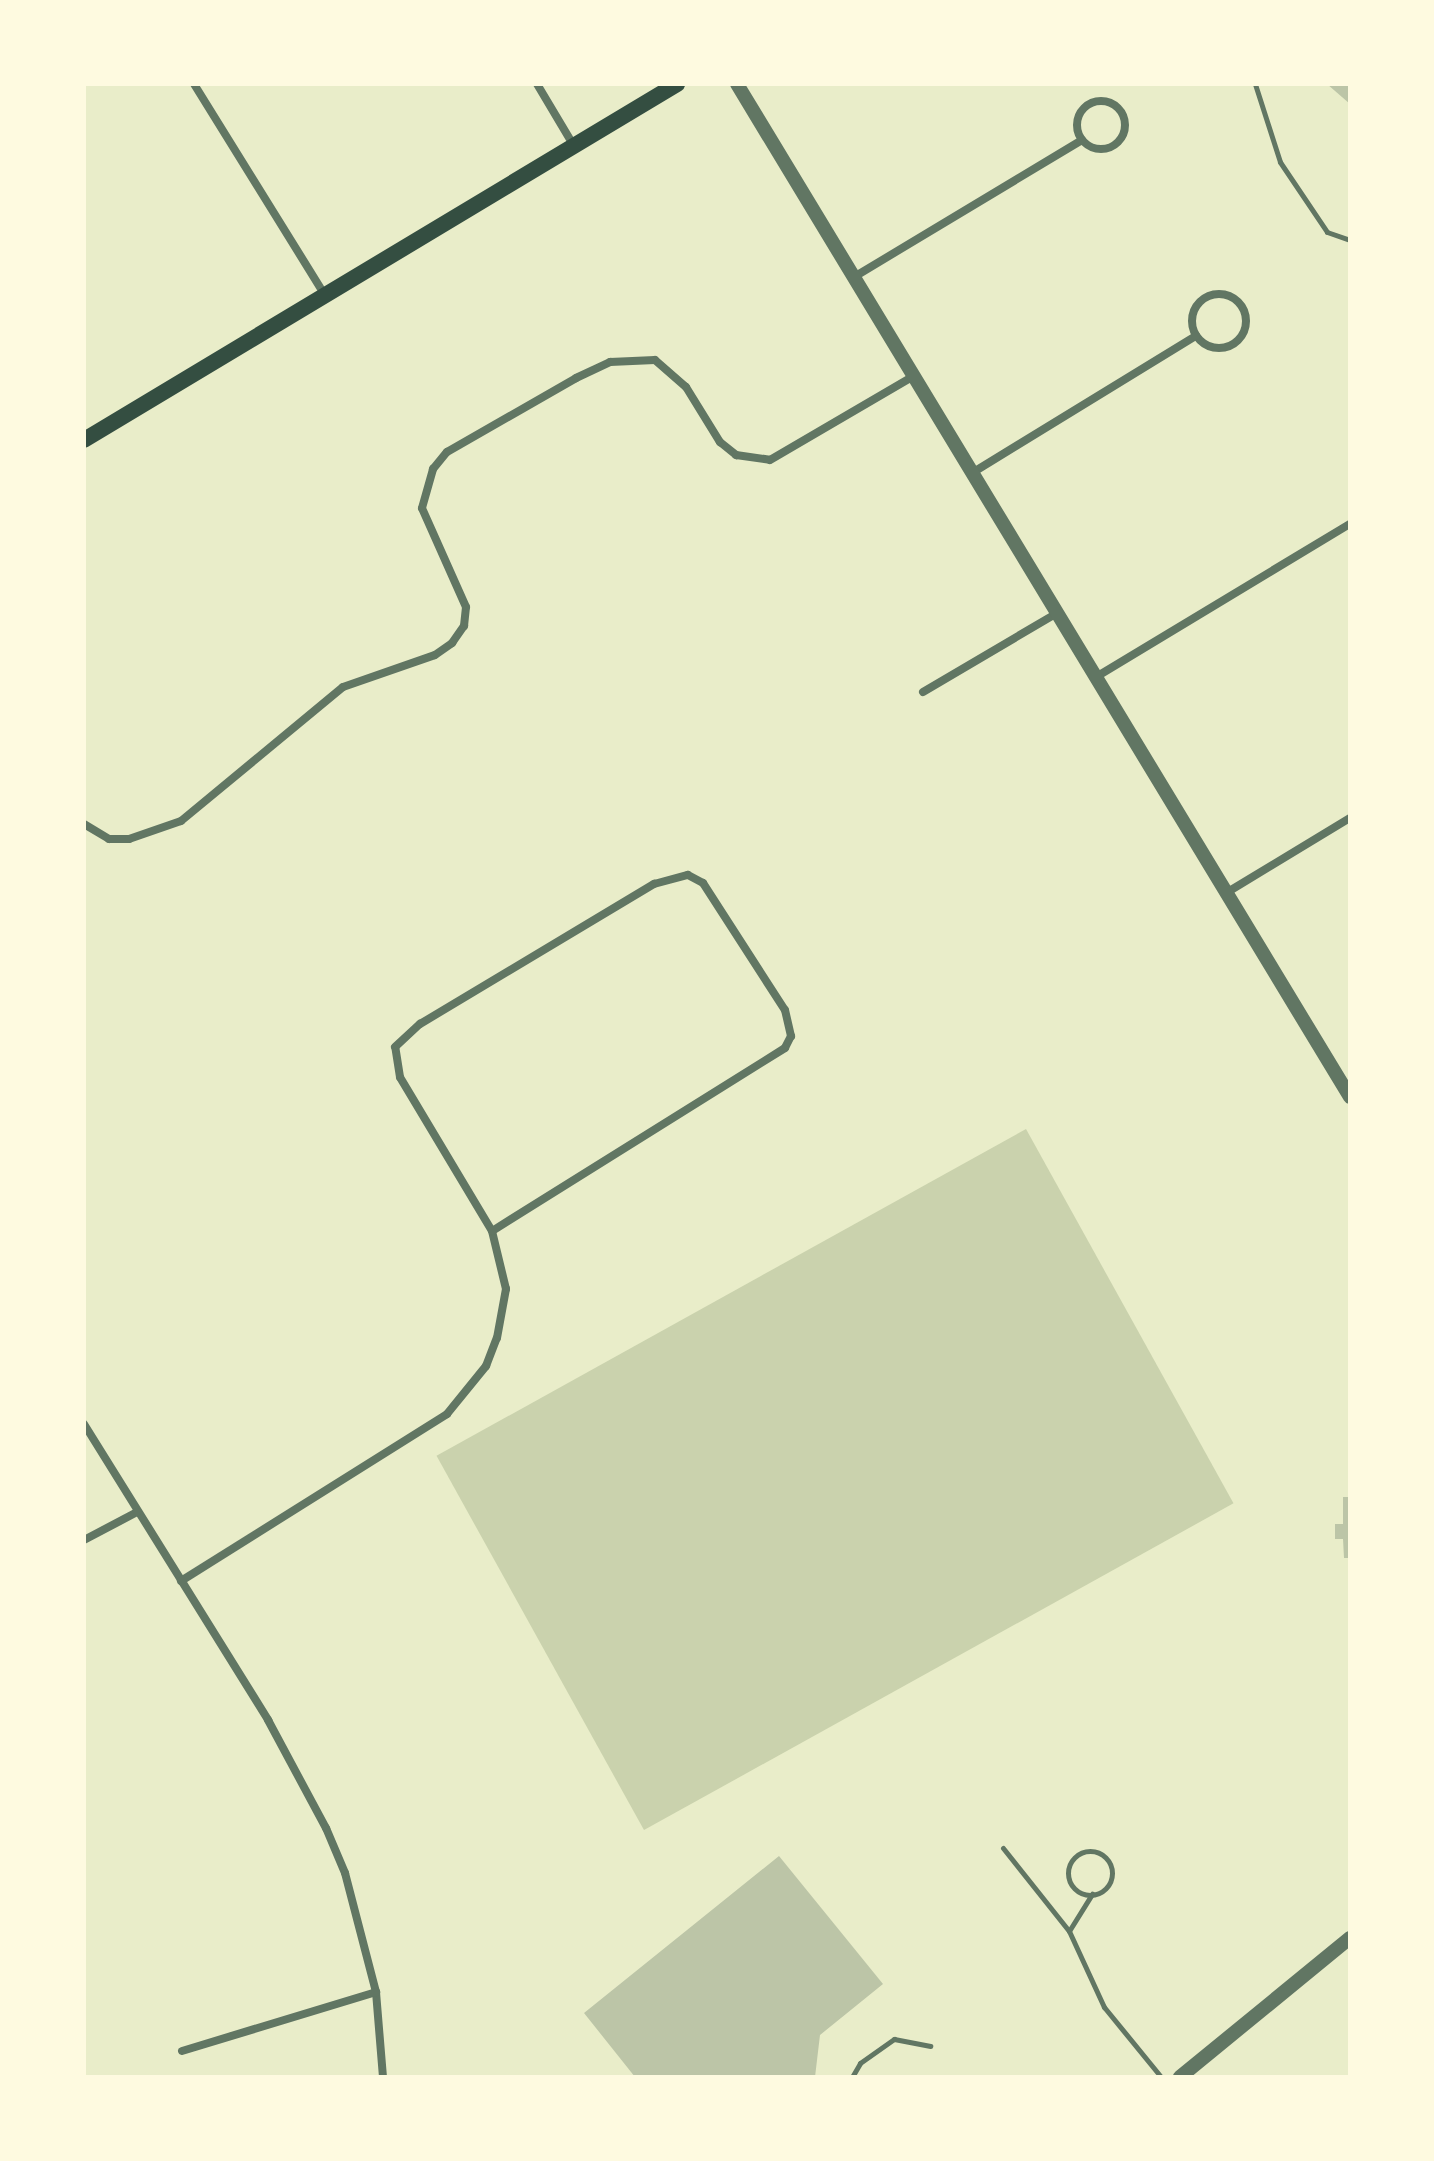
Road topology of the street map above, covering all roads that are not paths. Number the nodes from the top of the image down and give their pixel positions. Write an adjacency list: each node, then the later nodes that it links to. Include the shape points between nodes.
1 (194, 84): 10 (street)
2 (537, 84): 7 (street)
3 (677, 84): 7 (main road)
4 (737, 84): 9 (street)
5 (1255, 84): 8 (lane, via 1280,162 1327,232)
6 (1082, 140): 6 (street, via 1095,149 1112,147 1123,136 1122,112 1110,102 1087,105 1077,125); 9 (street)
7 (574, 146): 10 (main road)
8 (1350, 240)
9 (854, 277): 12 (street)
10 (325, 295): 13 (main road)
11 (1196, 336): 11 (street, via 1218,348 1234,344 1247,323 1242,305 1226,295 1200,301 1192,318); 14 (street)
12 (914, 376): 14 (street); 20 (street, via 770,460 736,455 720,442 686,387 655,360 610,362 576,378 447,452 433,469 422,508 466,607 464,626 452,643 435,655 343,687 298,719 181,821 129,839 109,839)
13 (84, 440)
14 (972, 473): 16 (street)
15 (1350, 524): 17 (street)
16 (1057, 613): 17 (street); 18 (street)
17 (1096, 677): 21 (street)
18 (923, 692)
19 (1350, 818): 21 (street)
20 (84, 824)
21 (1226, 893): 22 (street)
22 (1350, 1097)
23 (492, 1231): 23 (street, via 400,1077 395,1047 420,1024 654,884 688,875 703,883 785,1010 791,1036 785,1048); 27 (street, via 506,1289 504,1313 486,1366 467,1391 414,1438)
24 (84, 1424): 25 (street)
25 (137, 1512): 26 (street); 27 (street)
26 (84, 1540)
27 (181, 1581): 32 (street, via 268,1720 326,1828 345,1873)
28 (1003, 1848): 30 (lane)
29 (1092, 1894): 29 (lane, via 1105,1888 1112,1875 1103,1855 1089,1851 1071,1861 1068,1874 1073,1887); 30 (lane)
30 (1069, 1931): 37 (lane, via 1104,2007)
31 (1350, 1938): 38 (street)
32 (376, 1992): 34 (street); 35 (street)
33 (930, 2046): 36 (lane, via 894,2039 860,2063)
34 (182, 2051)
35 (383, 2077)
36 (852, 2077)
37 (1161, 2077)
38 (1180, 2077)

